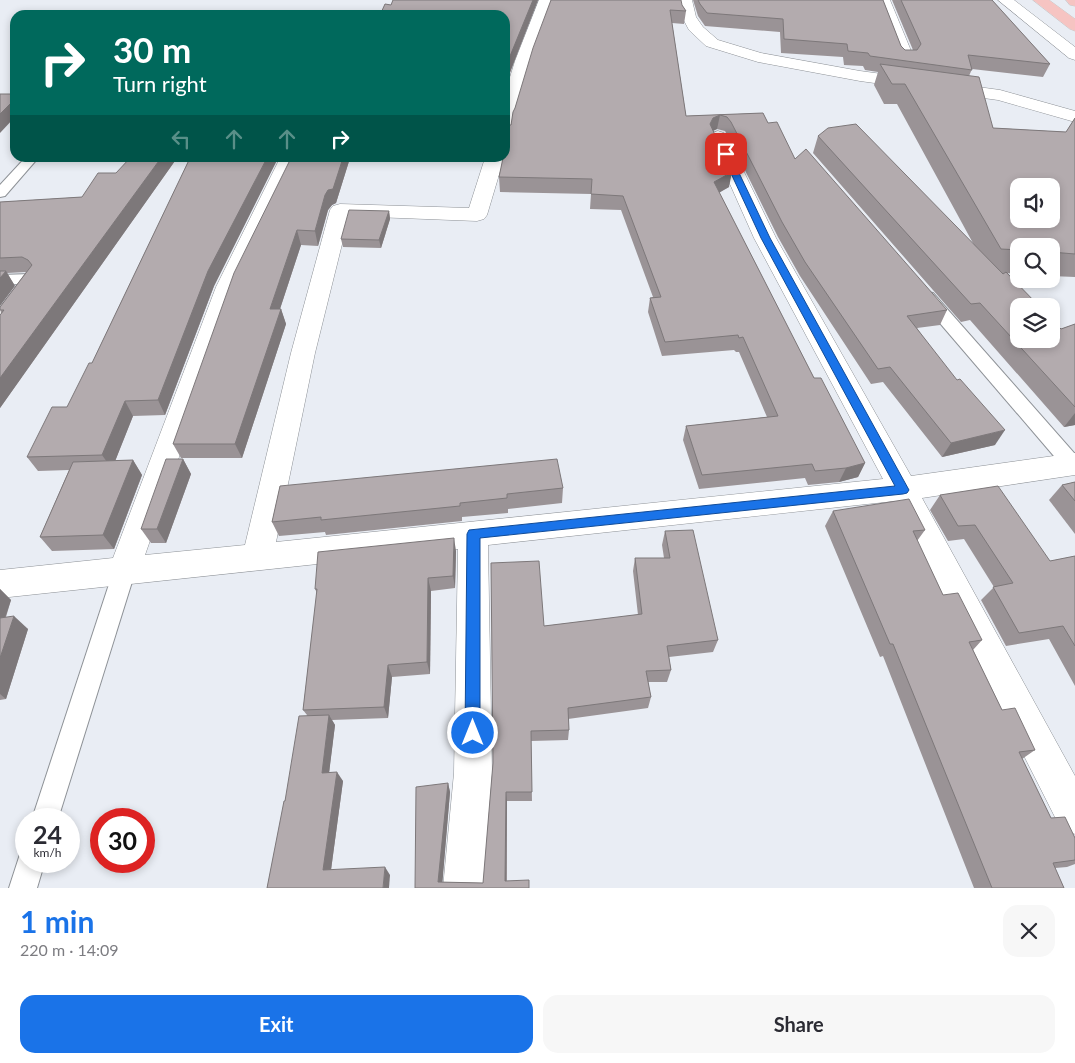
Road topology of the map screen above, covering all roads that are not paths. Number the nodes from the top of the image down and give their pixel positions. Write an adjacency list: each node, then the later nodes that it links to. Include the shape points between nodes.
1 (546, 0): 9 (street)
2 (685, 0): 10 (street, via 697,30 712,43 749,54 860,76 1000,95)
3 (883, 0): 8 (street)
4 (1006, 0): 7 (street)
5 (1040, 0): 6 (highway)
6 (1075, 26)
7 (1075, 54)
8 (906, 58)
9 (510, 104)
10 (1075, 116)
11 (718, 137): 20 (street, via 765,238)
12 (28, 162): 15 (lane)
13 (287, 162): 23 (street, via 227,287)
14 (493, 162): 22 (street, via 477,215 340,210 303,353)
15 (0, 193)
16 (0, 280): 18 (lane, via 31,279)
17 (917, 285): 19 (lane)
18 (0, 320)
19 (1074, 464): 20 (street)
20 (903, 490): 21 (street); 26 (street)
21 (473, 534): 22 (street); 29 (street, via 473,773)
22 (258, 556): 23 (street)
23 (125, 569): 24 (street); 25 (lane)
24 (0, 584)
25 (49, 808)
26 (1075, 815)
27 (27, 873): 28 (lane)
28 (23, 888)
29 (463, 888)

